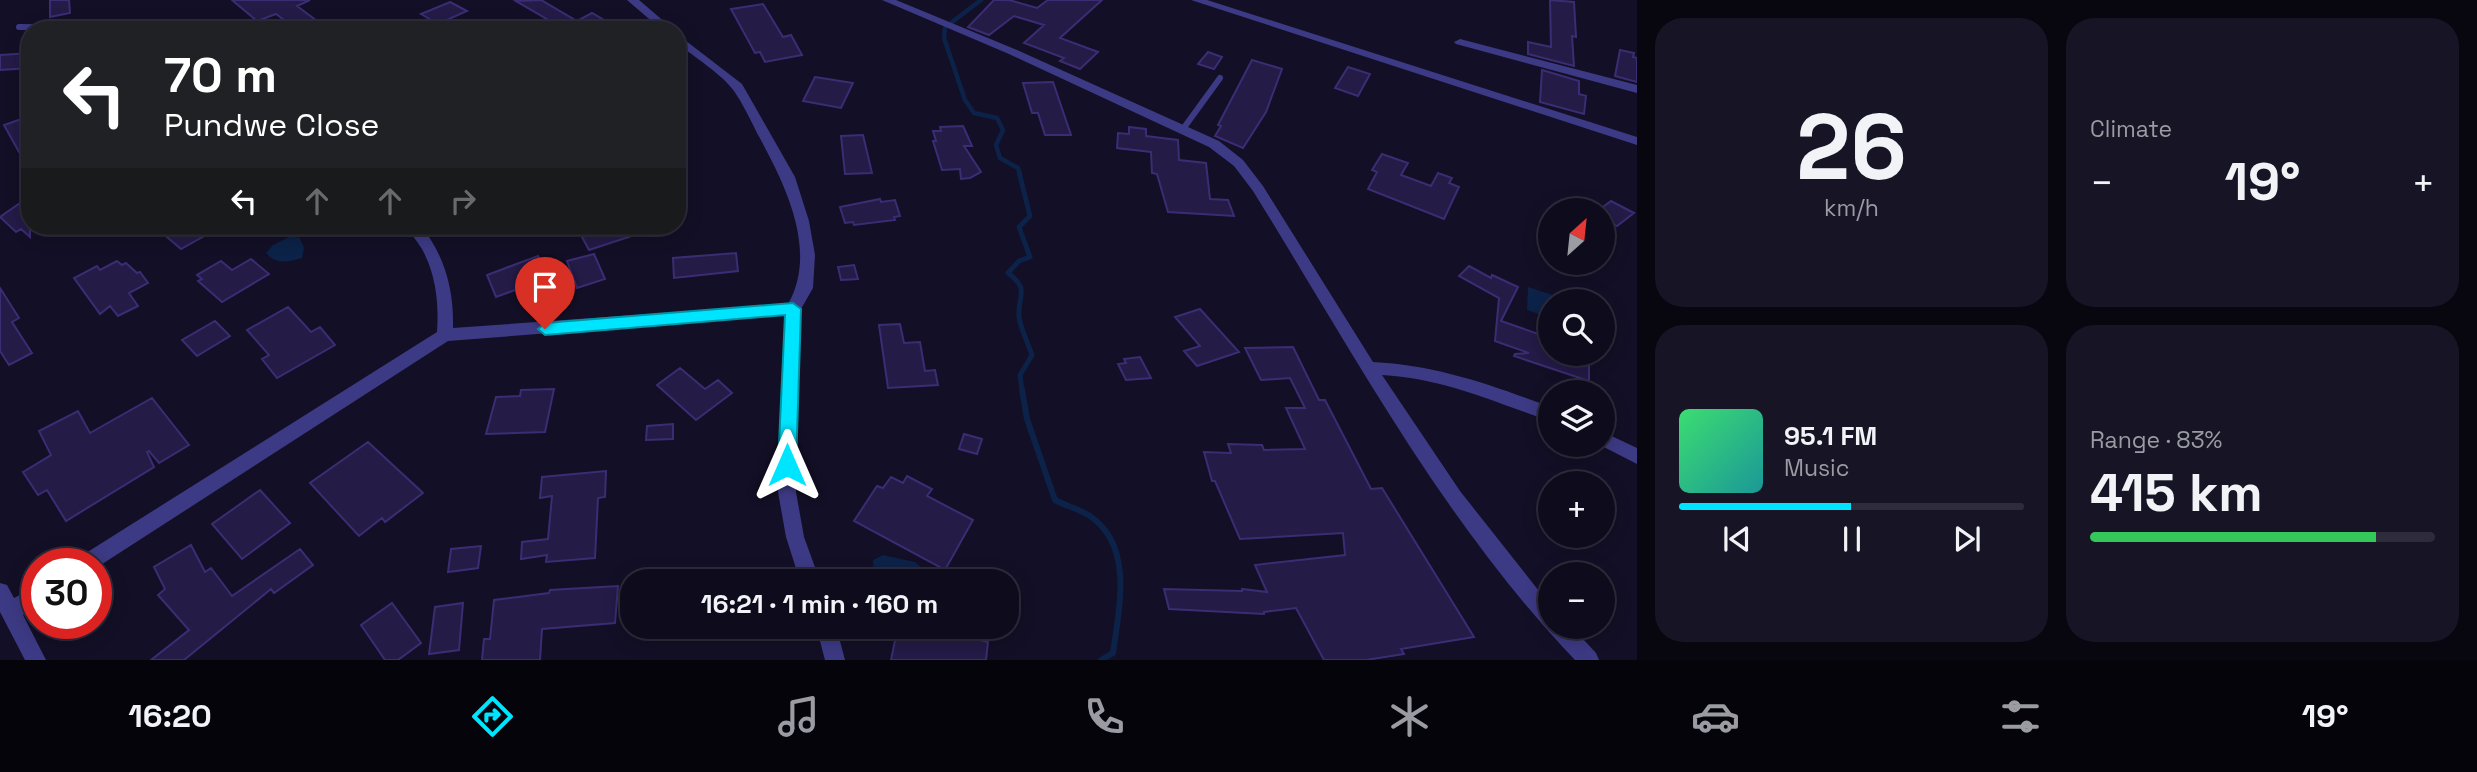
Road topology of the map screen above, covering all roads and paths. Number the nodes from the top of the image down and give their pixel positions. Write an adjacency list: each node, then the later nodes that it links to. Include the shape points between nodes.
1 (632, 0): 4 (street)
2 (887, 0): 9 (street)
3 (1196, 0): 10 (street)
4 (658, 21)
5 (1460, 42): 8 (street)
6 (686, 44): 12 (street, via 738,87 788,177 808,255 805,288)
7 (1220, 78): 9 (lane)
8 (1637, 89)
9 (1184, 129): 14 (street, via 1233,157)
10 (1637, 141)
11 (420, 235): 13 (street, via 441,272 447,306)
12 (793, 309): 13 (street); 19 (street, via 787,492 794,537)
13 (445, 335): 18 (street)
14 (1368, 369): 15 (street, via 1430,372); 22 (street, via 1464,514)
15 (1538, 410)
16 (1615, 445): 17 (street)
17 (1637, 456)
18 (110, 548)
19 (806, 569)
20 (0, 592): 23 (street)
21 (21, 605): 23 (street)
22 (1538, 607)
23 (10, 612): 26 (street)
24 (829, 639): 27 (street)
25 (1569, 639): 28 (street)
26 (36, 660)
27 (835, 660)
28 (1589, 660)

